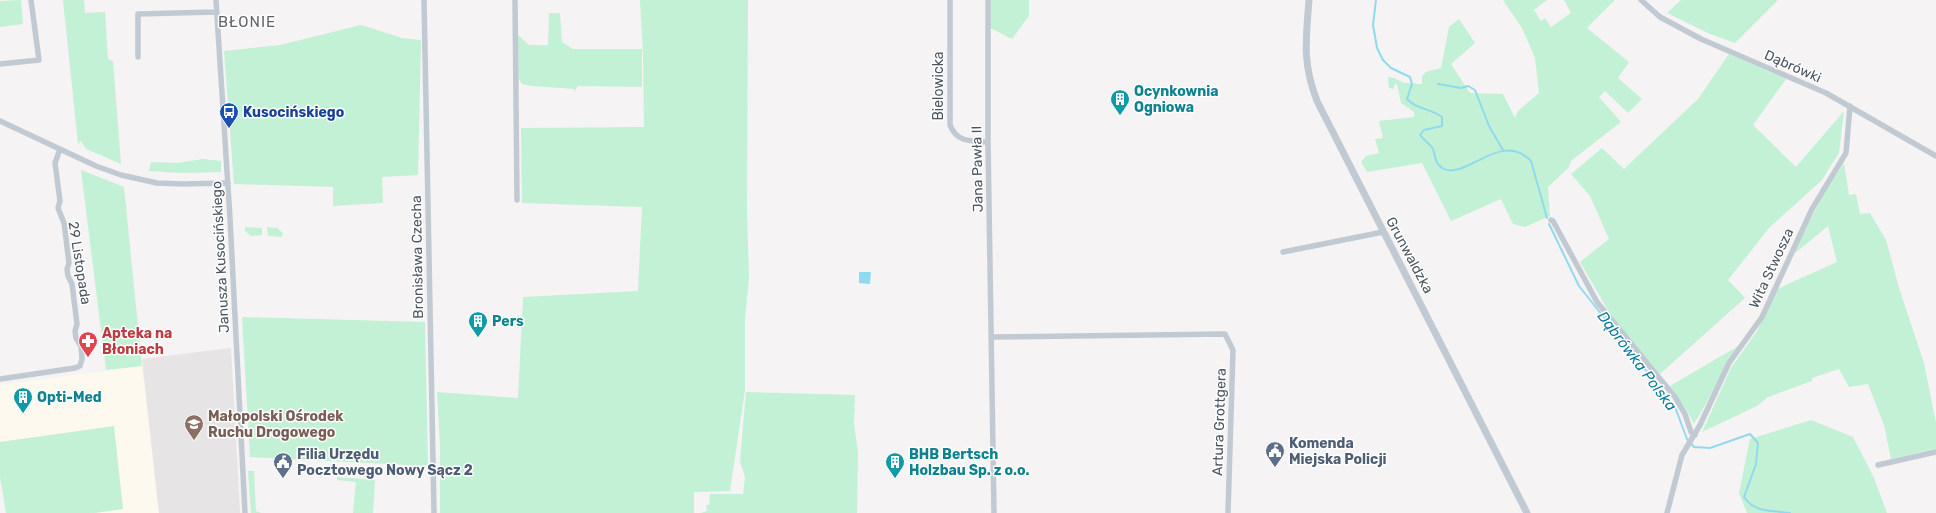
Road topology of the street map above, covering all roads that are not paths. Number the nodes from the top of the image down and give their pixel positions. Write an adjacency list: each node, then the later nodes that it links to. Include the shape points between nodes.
1 (31, 0): 11 (street, via 39,60)
2 (216, 0): 9 (street, Janusza Kusocińskiego)
3 (424, 0): 28 (street, Bronisława Czecha)
4 (516, 0): 18 (street)
5 (950, 0): 14 (street, Bielowicka, via 950,125 955,135 962,140)
6 (988, 0): 14 (street, Jana Pawła II)
7 (1309, 0): 20 (street, Grunwaldzka, via 1305,55 1312,89)
8 (1641, 0): 12 (street, Dąbrówki, via 1660,17 1701,39 1826,93)
9 (216, 12): 10 (street, via 138,14); 17 (street, Janusza Kusocińskiego)
10 (138, 57)
11 (0, 64)
12 (1850, 106): 16 (street, Dąbrówki); 24 (street, Wita Stwosza, via 1846,153 1842,162 1812,209 1762,317 1722,376)
13 (0, 120): 15 (street)
14 (988, 142): 22 (street, Jana Pawła II)
15 (60, 149): 17 (street, via 96,166 137,179 183,184); 23 (street, 29 Listopada, via 55,163 60,201 58,208 64,223 69,263 67,269 72,284 78,324 76,338 82,362 74,368)
16 (1936, 156)
17 (228, 183): 27 (street, Janusza Kusocińskiego)
18 (517, 200)
19 (1551, 220): 24 (street, via 1597,302 1675,398 1685,414)
20 (1383, 232): 21 (street); 31 (street, Grunwaldzka)
21 (1283, 252)
22 (992, 337): 29 (street, Jana Pawła II); 30 (street, Artura Grottgera, via 1225,334 1233,350)
23 (0, 379)
24 (1693, 437): 32 (street, Wita Stwosza, via 1679,465)
25 (1936, 452): 26 (street)
26 (1878, 465)
27 (245, 513)
28 (434, 513)
29 (994, 513)
30 (1228, 513)
31 (1527, 513)
32 (1667, 513)

